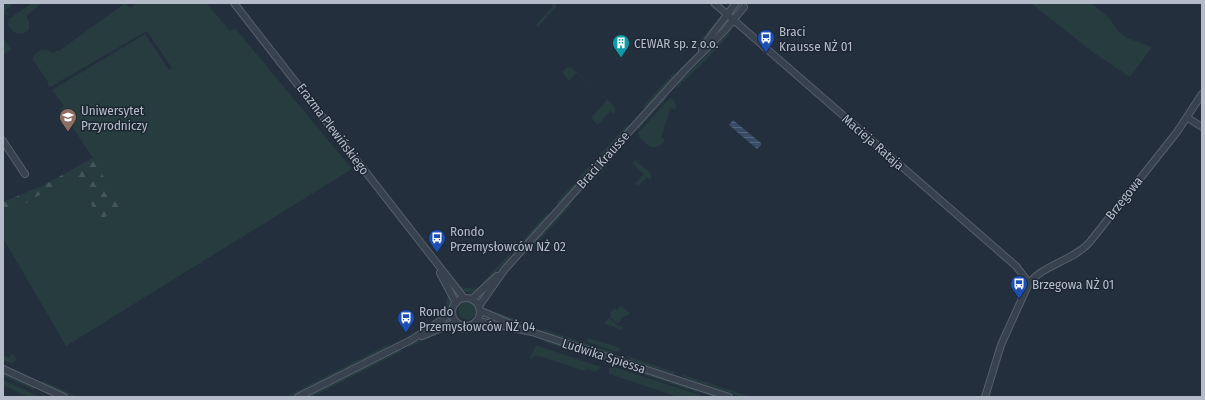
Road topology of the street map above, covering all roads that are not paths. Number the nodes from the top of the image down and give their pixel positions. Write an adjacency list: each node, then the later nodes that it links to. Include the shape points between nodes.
1 (234, 3): 13 (street, Erazma Plewińskiego)
2 (714, 3): 5 (street, Macieja Rataja)
3 (736, 3): 5 (street, Braci Krausse)
4 (744, 7): 6 (street, Braci Krausse)
5 (727, 15): 6 (street, Macieja Rataja); 7 (street, Braci Krausse)
6 (733, 20): 7 (street, Braci Krausse); 15 (street, Macieja Rataja, via 1016,266)
7 (701, 53): 14 (street, Braci Krausse)
8 (1202, 94): 9 (street, Brzegowa)
9 (1188, 118): 10 (street); 15 (street, Brzegowa, via 1084,249 1043,271)
10 (1202, 127)
11 (3, 141): 12 (street)
12 (25, 174)
13 (430, 256): 16 (street, Erazma Plewińskiego); 18 (street, Erazma Plewińskiego)
14 (506, 268): 17 (street, Braci Krausse); 19 (street, Braci Krausse)
15 (1029, 283): 29 (street, via 1001,345)
16 (464, 298): 17 (street); 18 (street)
17 (472, 299): 19 (street)
18 (456, 303): 20 (street)
19 (480, 309): 21 (street); 23 (street)
20 (452, 313): 22 (street); 24 (street)
21 (478, 320): 22 (street, via 469,326); 23 (street, Ludwika Spiessa)
22 (456, 322): 24 (street)
23 (532, 332): 28 (street, Ludwika Spiessa)
24 (411, 340): 27 (street)
25 (3, 369): 26 (street)
26 (64, 397)
27 (298, 397)
28 (730, 397)
29 (985, 397)

